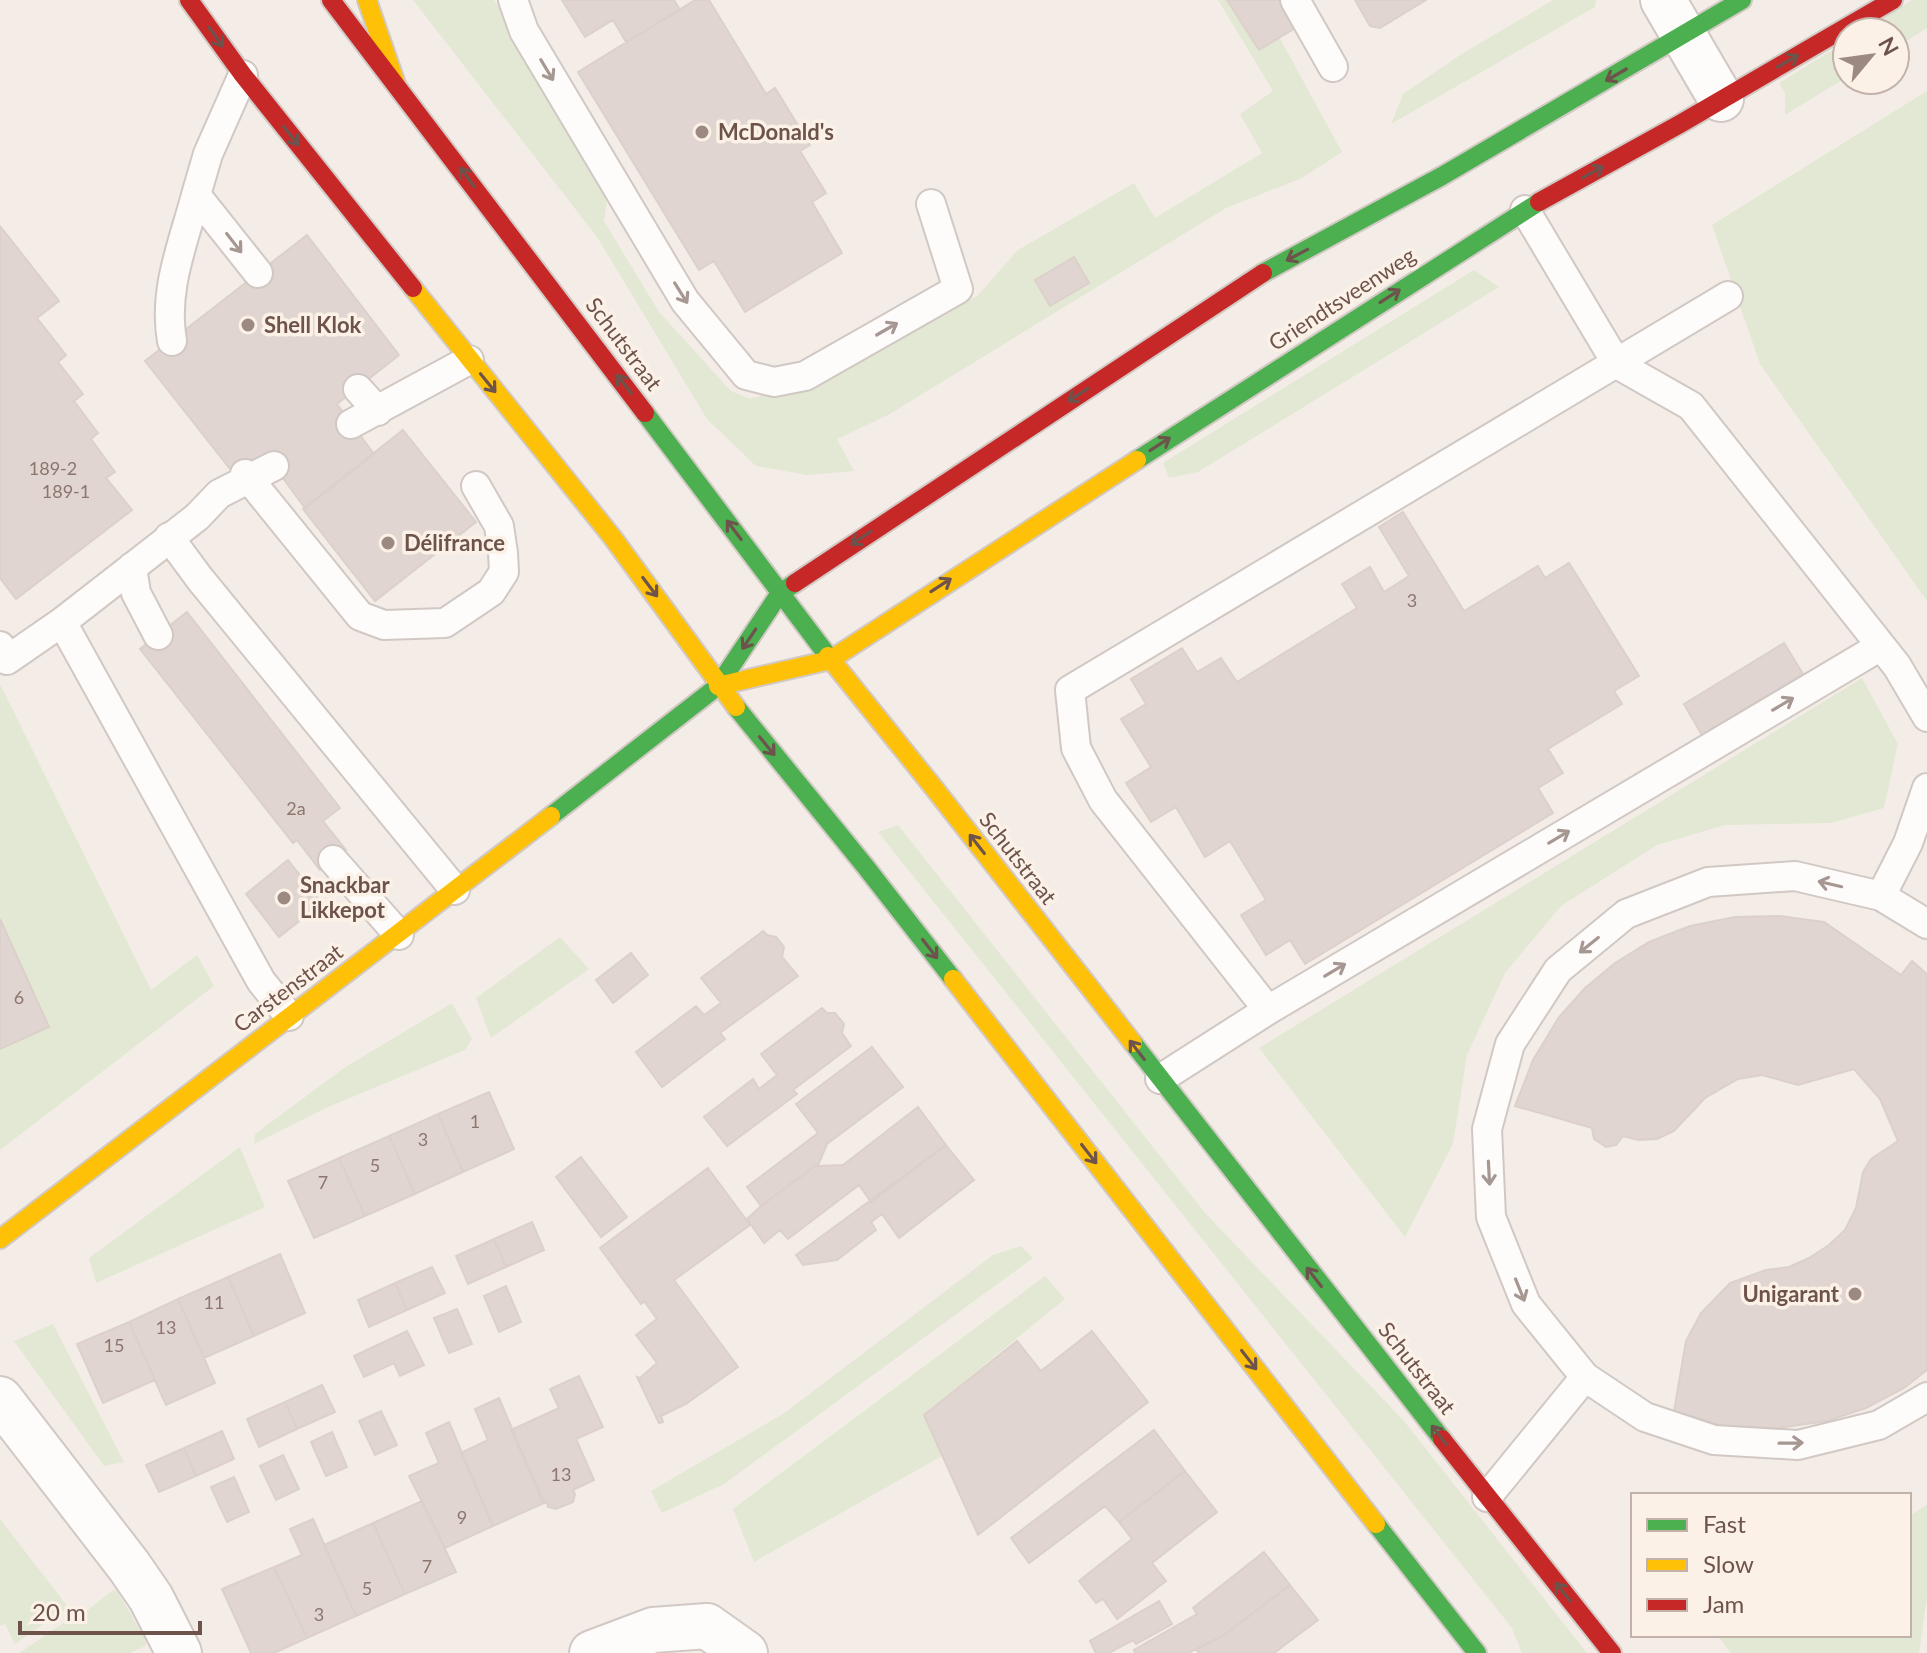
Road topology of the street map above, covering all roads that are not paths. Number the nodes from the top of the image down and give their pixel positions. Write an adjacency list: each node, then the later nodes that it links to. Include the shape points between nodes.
1 (189, 0): 10 (main road, one-way to 10)
2 (331, 0): 11 (main road, Schutstraat)
3 (367, 0): 11 (main road)
4 (513, 0): 14 (lane, one-way to 14, via 524,31 685,301 746,375 774,382 805,376 958,289)
5 (1295, 0): 9 (lane)
6 (1742, 0): 8 (main road)
7 (1893, 0): 12 (main road, Griendtsveenweg, one-way to 7)
8 (1673, 18): 12 (street); 27 (main road, one-way to 27, via 1442,176 1265,272)
9 (1333, 67)
10 (243, 75): 13 (lane); 19 (main road, one-way to 19)
11 (396, 84): 27 (main road, Schutstraat, one-way to 11)
12 (1721, 99): 15 (main road, Griendtsveenweg, one-way to 12)
13 (196, 195): 16 (lane, one-way to 16); 18 (lane, via 170,295)
14 (931, 204)
15 (1525, 210): 20 (lane); 32 (main road, Griendtsveenweg, one-way to 15)
16 (258, 273)
17 (1728, 296): 20 (lane)
18 (172, 341)
19 (469, 360): 22 (lane); 33 (main road, one-way to 33, via 613,538)
20 (1617, 364): 31 (lane, via 1691,406); 41 (lane, via 1070,690 1076,748 1103,800)
21 (358, 389): 22 (lane)
22 (378, 411): 23 (lane)
23 (351, 424)
24 (476, 486): 25 (lane, via 499,526 504,572 491,592 445,623 384,625 360,616 256,473 219,494)
25 (169, 537): 26 (lane); 37 (lane)
26 (132, 567): 28 (lane); 29 (lane, via 136,593)
27 (780, 593): 32 (main road, Schutstraat); 33 (main road, one-way to 33)
28 (62, 622): 30 (lane, via 7,660); 42 (lane, via 261,981)
29 (158, 635)
30 (0, 646)
31 (1881, 646): 34 (lane); 41 (lane, one-way to 31)
32 (830, 660): 33 (main road); 43 (main road, Schutstraat, one-way to 32, via 918,764)
33 (718, 686): 37 (main road, Carstenstraat); 52 (main road, one-way to 52, via 865,866)
34 (1927, 717)
35 (1927, 788): 38 (lane, via 1908,843)
36 (333, 860): 40 (lane)
37 (455, 890): 40 (main road, Carstenstraat)
38 (1881, 896): 39 (lane); 45 (lane, one-way to 45, via 1795,876 1708,882 1626,914 1558,970 1510,1044 1487,1129 1491,1217 1526,1304)
39 (1927, 924)
40 (399, 935): 42 (main road, Carstenstraat)
41 (1268, 1010): 43 (lane)
42 (289, 1016): 44 (main road, Carstenstraat)
43 (1160, 1079): 48 (main road, Schutstraat, one-way to 43)
44 (0, 1239)
45 (1585, 1377): 46 (lane, one-way to 46, via 1645,1417 1714,1440 1798,1445 1879,1425); 48 (lane)
46 (1927, 1397)
47 (0, 1399): 49 (street, via 129,1566)
48 (1487, 1497): 53 (main road, Schutstraat, one-way to 48)
49 (179, 1653)
50 (592, 1653): 51 (street, via 653,1630 707,1626)
51 (745, 1653)
52 (1477, 1653)
53 (1612, 1653)

